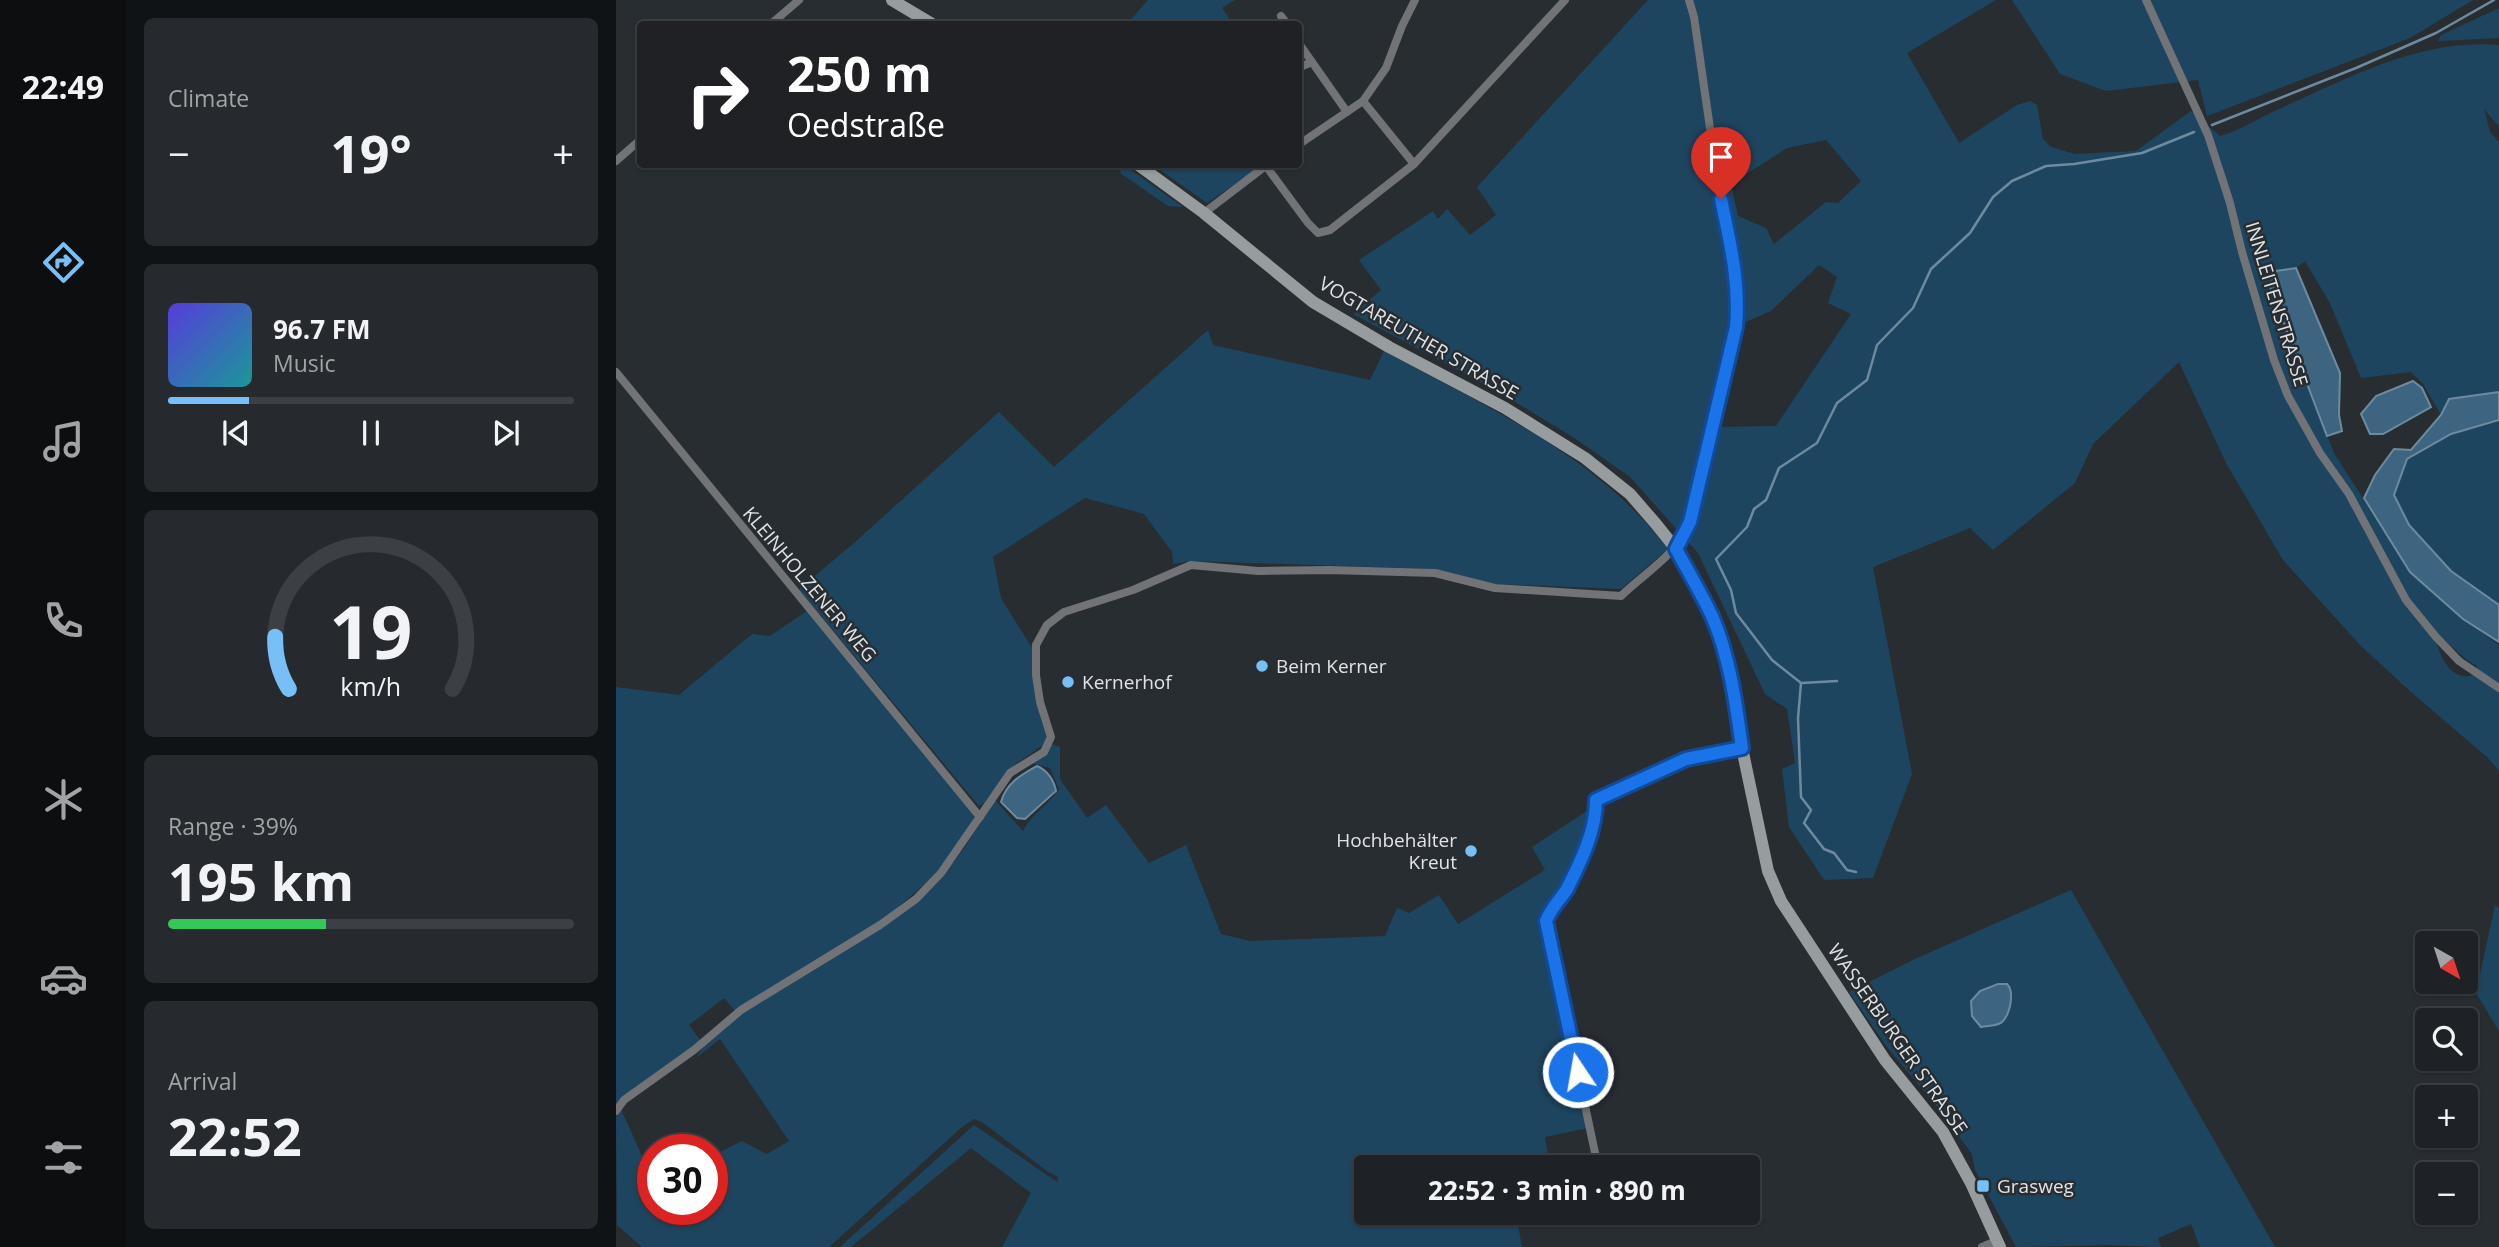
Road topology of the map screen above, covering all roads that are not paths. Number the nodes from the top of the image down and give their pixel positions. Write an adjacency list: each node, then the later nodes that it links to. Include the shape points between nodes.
1 (799, 0): 8 (street)
2 (892, 0): 9 (main road)
3 (1415, 0): 14 (street, via 1386,68)
4 (1565, 0): 19 (street)
5 (1689, 0): 25 (street, via 1736,270 1738,309 1690,522)
6 (2146, 0): 26 (street, INNLEITENSTRASSE, via 2208,135 2288,396 2349,494 2406,600 2459,661)
7 (1281, 16): 10 (street)
8 (774, 21)
9 (927, 21)
10 (1285, 21)
11 (1302, 48): 12 (street)
12 (1312, 62): 13 (street); 15 (street)
13 (1302, 66)
14 (1363, 101): 15 (street); 19 (street)
15 (1347, 112): 16 (street)
16 (1302, 142)
17 (637, 143): 18 (street)
18 (616, 161)
19 (1413, 164): 22 (street, via 1330,230 1318,233)
20 (1142, 168): 23 (main road, VOGTAREUTHER STRASSE)
21 (1263, 168): 23 (street)
22 (1269, 168)
23 (1204, 213): 25 (main road, VOGTAREUTHER STRASSE, via 1313,302 1505,408 1585,458 1630,494)
24 (616, 372): 28 (street, KLEINHOLZENER WEG)
25 (1676, 549): 27 (main road, WASSERBURGER STRASSE, via 1720,641); 28 (street, via 1621,596 1495,588 1435,573 1258,571 1191,565 1064,612 1047,625 1035,645 1035,676 1051,737 1044,752 1010,773)
26 (2499, 688)
27 (1742, 748): 30 (street, via 1686,759 1596,800 1587,847 1546,921); 31 (main road, WASSERBURGER STRASSE, via 1768,871 1781,901 1885,1060 1943,1132)
28 (980, 817): 29 (street, via 941,873 916,899 741,1010 624,1100)
29 (616, 1111)
30 (1595, 1155)
31 (1998, 1244): 32 (street)
32 (1982, 1247)

